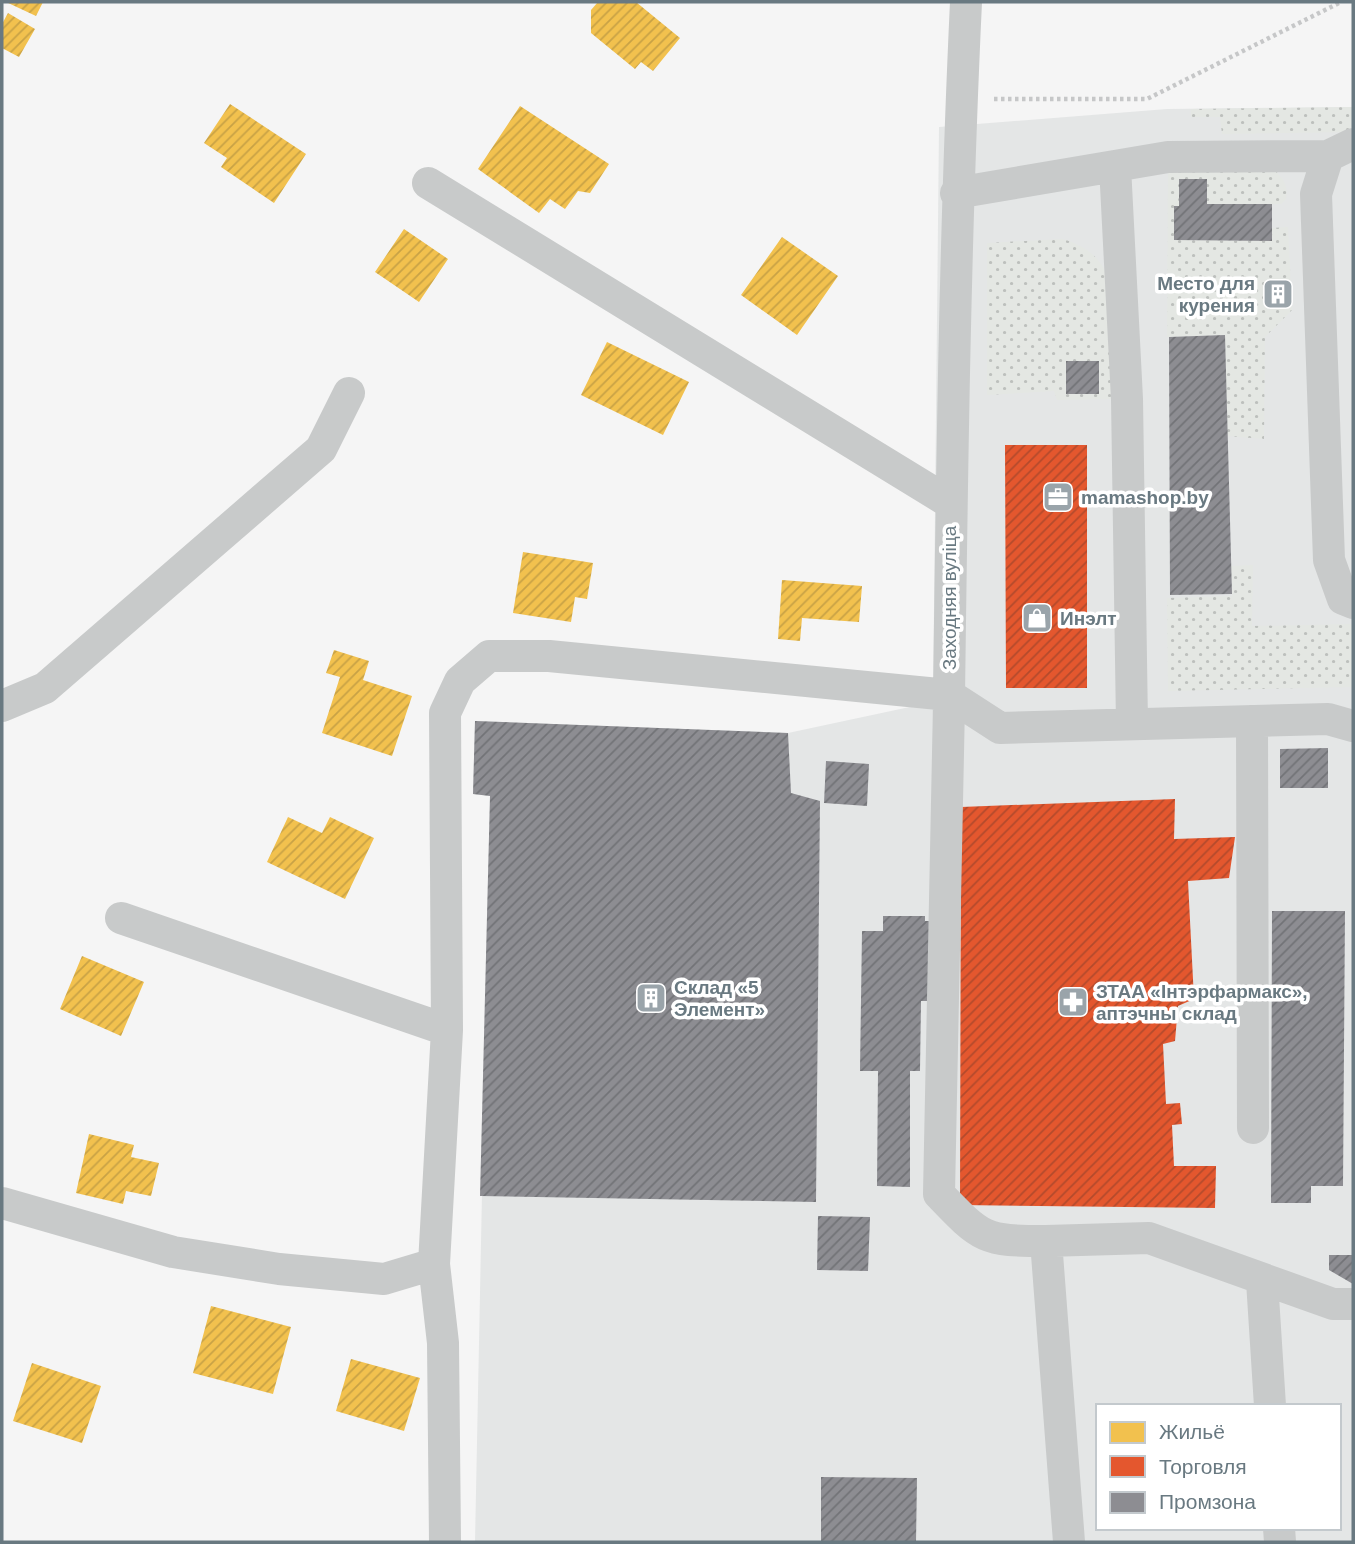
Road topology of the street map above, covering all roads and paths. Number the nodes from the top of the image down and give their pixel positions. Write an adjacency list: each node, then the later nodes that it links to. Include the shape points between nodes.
1 (966, 2): 3 (street, Заходняя вуліца)
2 (1340, 2): 3 (path, via 1147,99)
3 (961, 99): 7 (street, Заходняя вуліца)
4 (1341, 150): 5 (street, via 1168,157); 10 (street, via 1316,194 1316,225 1329,560 1343,599)
5 (1115, 166): 7 (street); 14 (street, via 1127,399)
6 (428, 183): 9 (street)
7 (956, 193): 9 (street, Заходняя вуліца)
8 (349, 393): 12 (street, via 321,449 45,688)
9 (949, 502): 11 (street, Заходняя вуліца)
10 (1353, 603)
11 (949, 695): 14 (street, via 1000,728); 17 (street, via 549,656 489,656 460,681 444,713); 20 (street, Заходняя вуліца, via 939,1195 963,1220 997,1241)
12 (2, 706)
13 (1252, 721): 14 (street); 15 (street, via 1328,719); 18 (street)
14 (1132, 724)
15 (1353, 726)
16 (121, 918): 17 (street)
17 (447, 1030): 21 (street)
18 (1253, 1128)
19 (2, 1203): 21 (street, via 173,1252 279,1269 384,1279)
20 (1046, 1241): 22 (street, via 1149,1238); 26 (street)
21 (434, 1264): 25 (street, via 443,1343)
22 (1262, 1281): 23 (street, via 1332,1304); 24 (street)
23 (1353, 1304)
24 (1270, 1404)
25 (445, 1542)
26 (1069, 1542)

